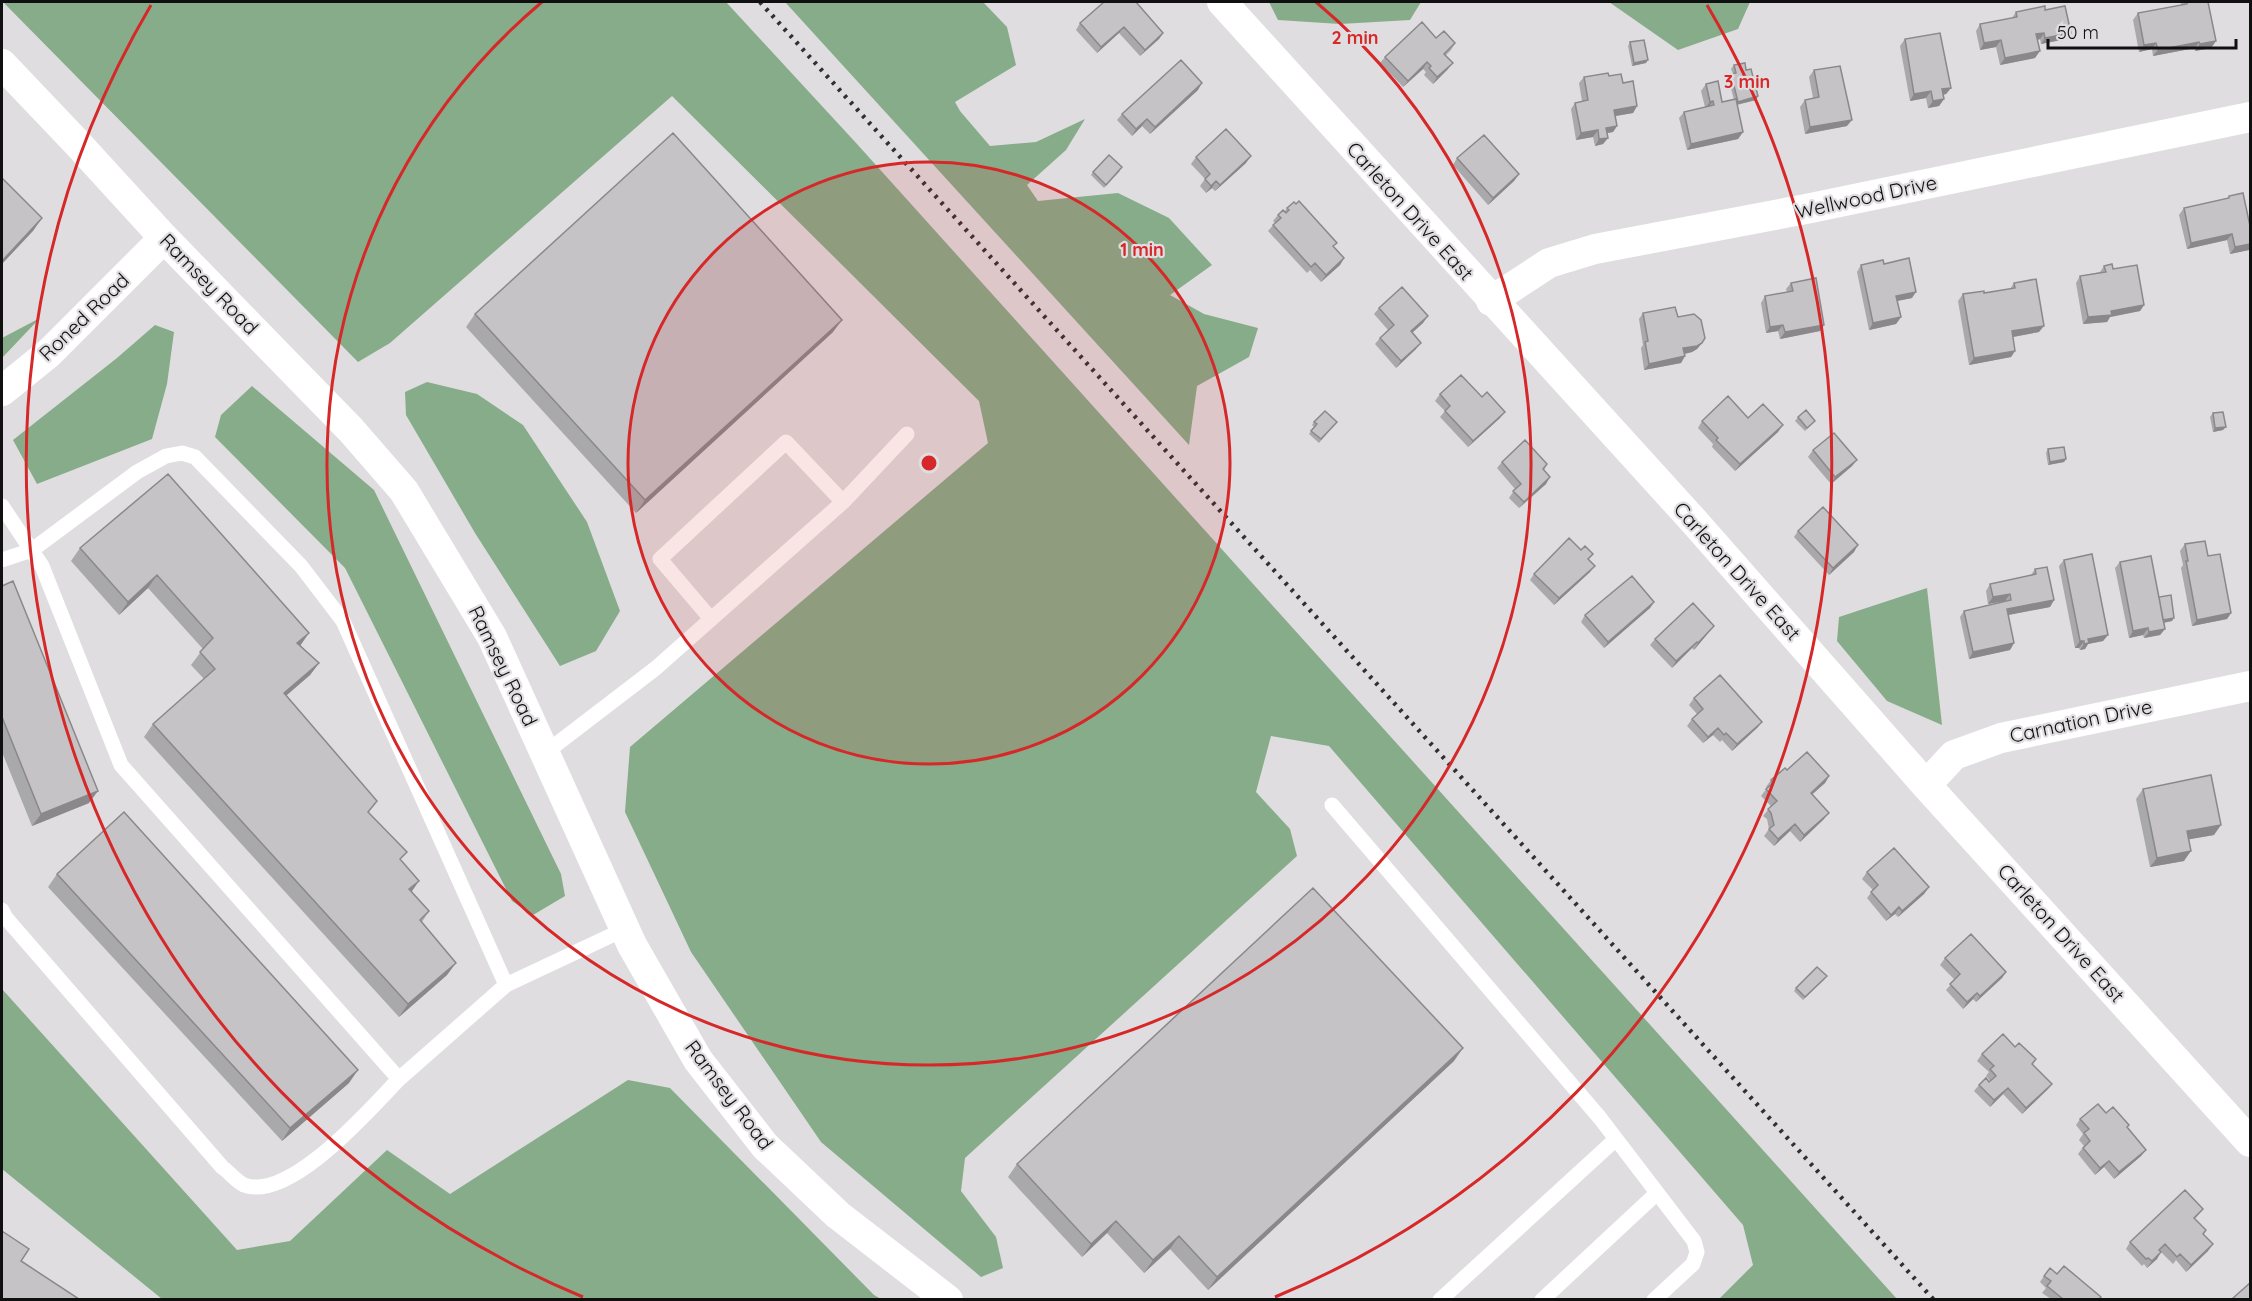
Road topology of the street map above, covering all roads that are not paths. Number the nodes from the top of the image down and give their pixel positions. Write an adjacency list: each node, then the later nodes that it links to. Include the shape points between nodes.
1 (1222, 2): 5 (street, Carleton Drive East)
2 (2, 64): 4 (street, Ramsey Road)
3 (2250, 117): 5 (street, Wellwood Drive, via 1595,249 1550,263)
4 (164, 238): 6 (street, Roned Road, via 49,353); 14 (street, Ramsey Road, via 351,430 404,491 492,637)
5 (1491, 301): 15 (street, Carleton Drive East, via 1691,518)
6 (2, 391)
7 (907, 434): 8 (lane)
8 (843, 502): 12 (lane); 12 (lane, via 786,442 660,559)
9 (2, 506): 10 (lane)
10 (32, 550): 11 (lane); 19 (lane, via 166,456 182,453 195,457 301,566 343,621); 20 (lane, via 42,566 121,765)
11 (2, 560)
12 (711, 619): 14 (lane, via 656,668)
13 (2250, 686): 15 (street, Carnation Drive, via 2001,738 1954,755)
14 (545, 753): 18 (street, Ramsey Road)
15 (1926, 785): 22 (street, Carleton Drive East)
16 (1332, 805): 21 (lane)
17 (2, 910): 20 (lane, via 222,1167 244,1185 271,1186 322,1156)
18 (625, 929): 19 (lane); 24 (street, Ramsey Road, via 698,1060 765,1146 838,1215)
19 (506, 985): 20 (lane)
20 (399, 1079)
21 (1616, 1139): 23 (lane); 25 (lane)
22 (2250, 1142)
23 (1657, 1193): 26 (lane); 27 (lane, via 1694,1241 1697,1252 1694,1264)
24 (948, 1299)
25 (1440, 1299)
26 (1542, 1299)
27 (1654, 1299)

